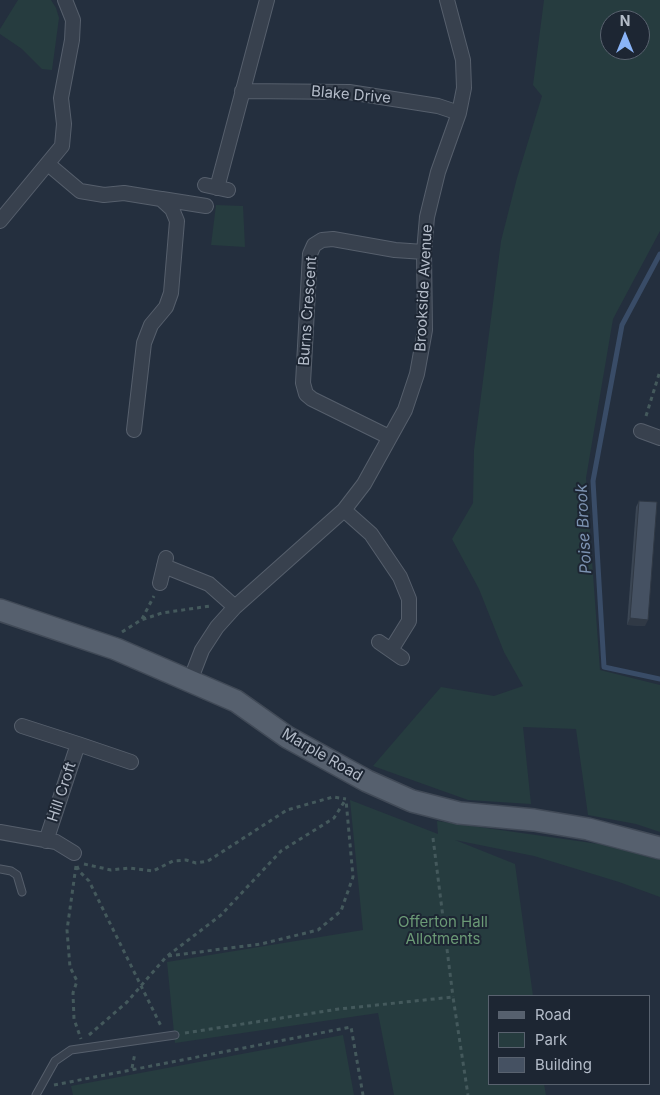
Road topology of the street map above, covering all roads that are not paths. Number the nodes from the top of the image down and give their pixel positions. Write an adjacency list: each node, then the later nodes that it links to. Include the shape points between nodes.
1 (65, 0): 6 (street, via 73,20 61,98 62,146)
2 (267, 0): 4 (street)
3 (447, 0): 5 (street, Brookside Avenue, via 463,60 464,88)
4 (242, 91): 5 (street, Blake Drive, via 349,92 438,106); 7 (street)
5 (459, 113): 11 (street, Brookside Avenue, via 438,172 427,217)
6 (48, 164): 8 (street, via 80,191); 10 (street)
7 (217, 188)
8 (161, 199): 9 (street); 12 (street, via 172,209 177,221 171,293 166,307 150,325 144,343)
9 (206, 206)
10 (0, 221)
11 (424, 252): 14 (street, Brookside Avenue, via 425,330 417,374 406,410); 14 (street, Burns Crescent, via 333,239 314,245 310,254 303,383 306,394)
12 (134, 430)
13 (641, 431): 15 (street)
14 (389, 437): 16 (street, Brookside Avenue, via 364,484)
15 (660, 438)
16 (344, 510): 18 (street, Brookside Avenue); 20 (street, via 372,534 400,576 409,599 409,621 396,654)
17 (160, 583): 18 (street, via 165,561 209,584)
18 (233, 605): 21 (street, Brookside Avenue, via 202,650)
19 (0, 610): 21 (main road, Marple Road, via 107,646)
20 (379, 642)
21 (190, 681): 27 (main road, Marple Road, via 236,700 287,736 367,781 412,801 459,813 588,829)
22 (22, 726): 23 (street, Hill Croft)
23 (78, 744): 24 (street, Hill Croft); 26 (street, Hill Croft)
24 (131, 762)
25 (0, 832): 26 (street)
26 (46, 840): 28 (street, via 56,842)
27 (660, 848)
28 (75, 857)
29 (0, 869): 30 (lane, via 17,875)
30 (22, 892)
31 (172, 1036): 32 (lane, via 71,1050 55,1062)
32 (36, 1095)

